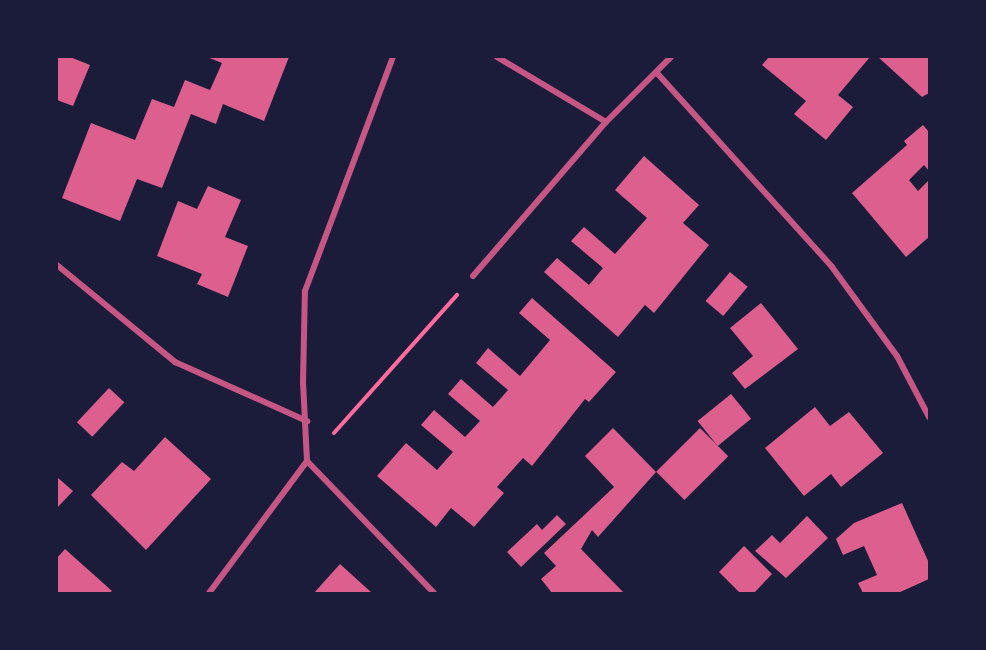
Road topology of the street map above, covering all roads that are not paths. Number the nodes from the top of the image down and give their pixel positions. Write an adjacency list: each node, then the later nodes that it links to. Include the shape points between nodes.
1 (393, 57): 9 (street, via 305,291 303,383)
2 (497, 57): 5 (street)
3 (671, 57): 4 (street)
4 (657, 73): 5 (street); 8 (street, via 832,267 897,356)
5 (606, 122): 7 (street)
6 (57, 265): 9 (street, via 175,362)
7 (472, 276)
8 (929, 417)
9 (307, 421): 10 (street)
10 (307, 461): 11 (street); 12 (street)
11 (209, 593)
12 (434, 593)

